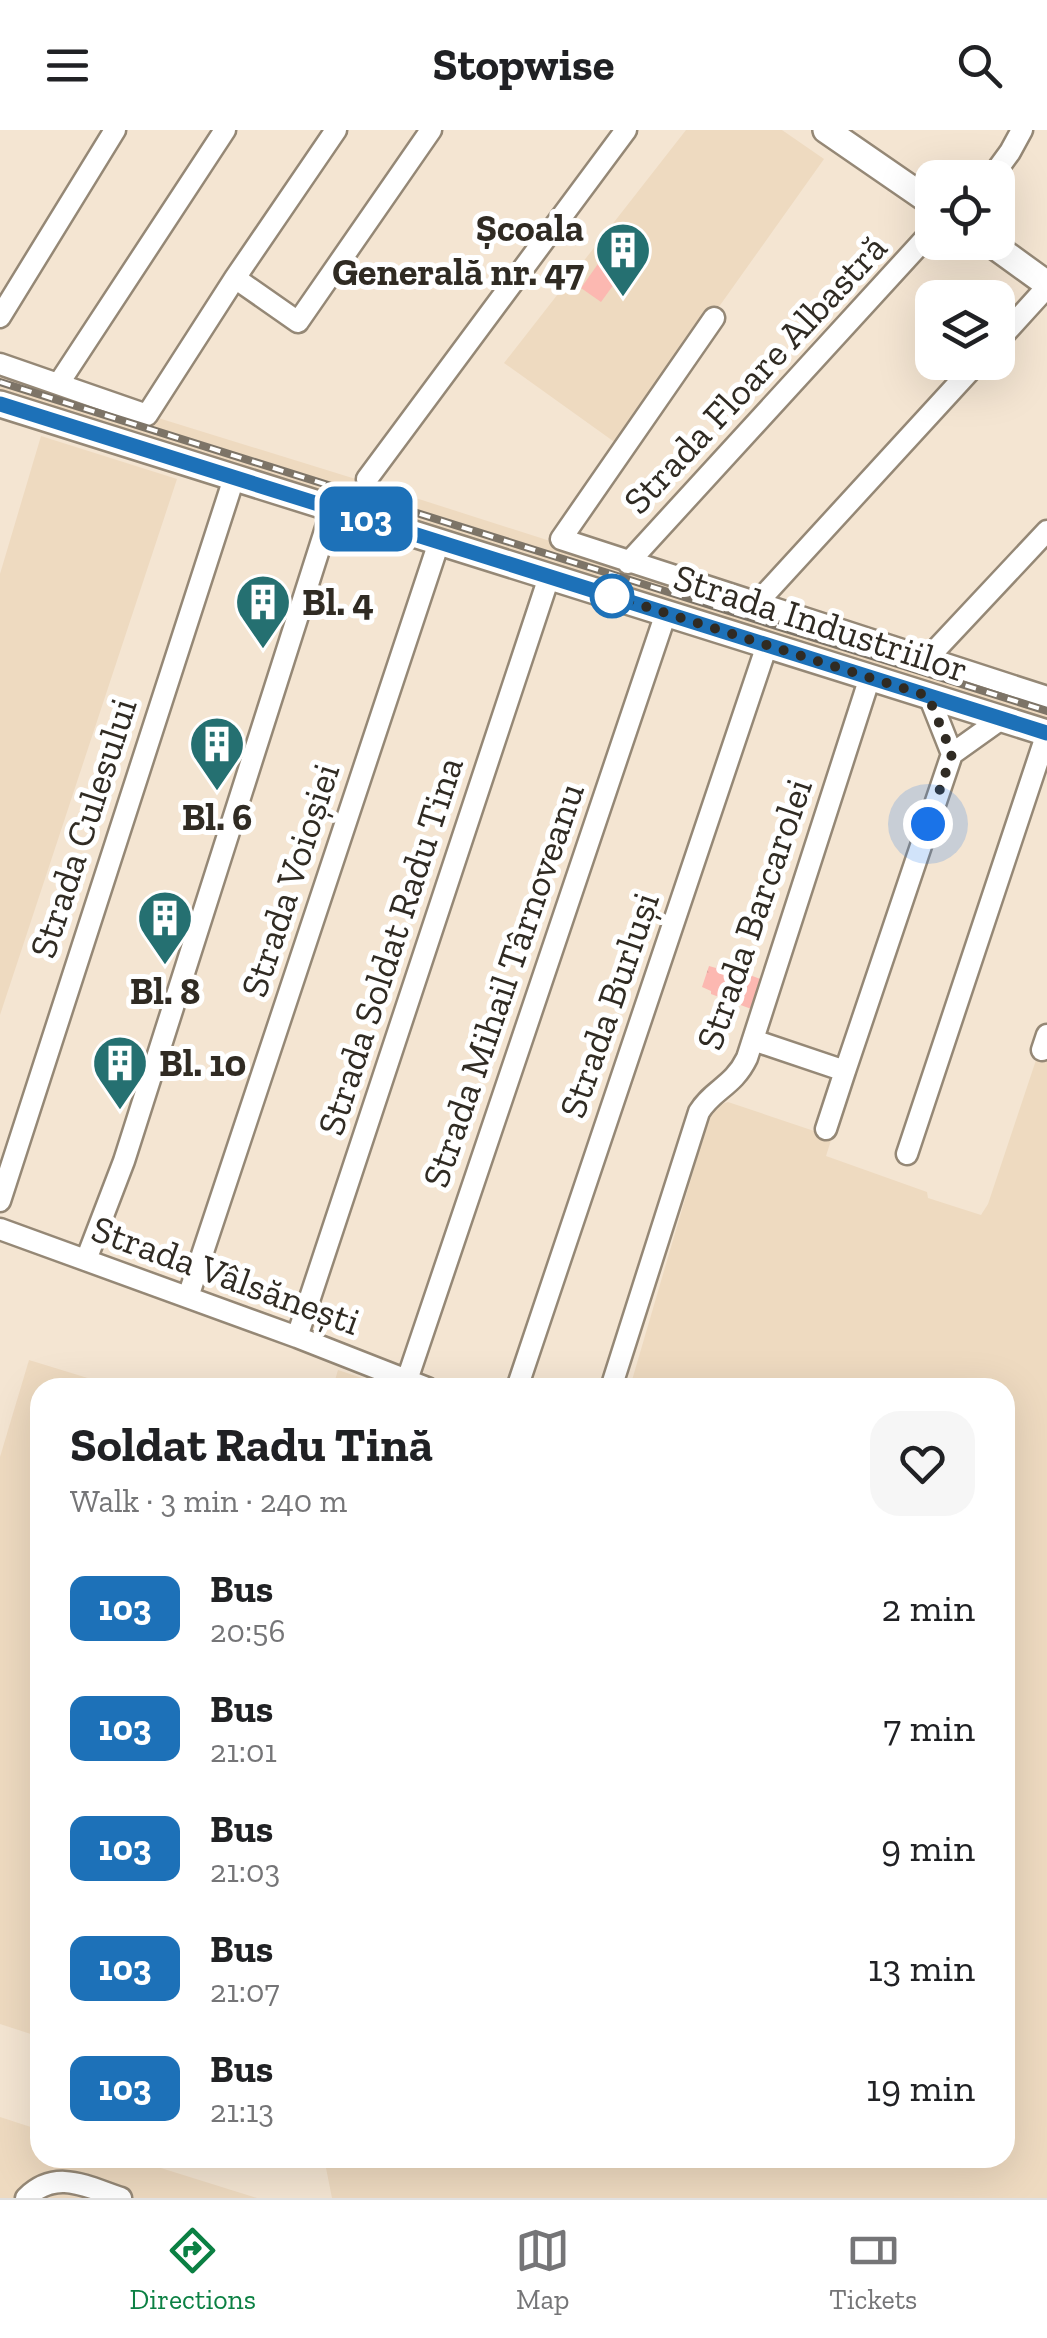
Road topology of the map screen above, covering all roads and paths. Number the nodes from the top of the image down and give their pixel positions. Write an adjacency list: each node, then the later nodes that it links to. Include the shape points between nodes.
1 (114, 130): 14 (street)
2 (225, 130): 19 (street)
3 (336, 130): 12 (street)
4 (431, 130): 12 (street, via 298,322)
5 (626, 130): 22 (street)
6 (826, 130): 9 (main road)
7 (1022, 130): 8 (street)
8 (1004, 160)
9 (915, 191)
10 (915, 251): 26 (street, Strada Floare Albastră)
11 (1013, 260): 13 (main road)
12 (235, 278): 19 (street, via 146,415)
13 (1047, 286): 16 (street)
14 (0, 317)
15 (714, 318): 26 (street, via 561,540)
16 (1015, 322)
17 (0, 364): 19 (street)
18 (961, 380): 28 (street)
19 (59, 383)
20 (0, 404): 21 (main road, Strada Industriilor)
21 (234, 478): 23 (main road, Strada Industriilor); 42 (street, Strada Culesului)
22 (367, 478)
23 (332, 508): 25 (main road, Strada Industriilor); 44 (street, via 124,1161)
24 (1047, 531): 31 (street)
25 (439, 542): 27 (main road, Strada Industriilor); 45 (street, Strada Voioșiei)
26 (628, 563): 28 (street)
27 (549, 577): 29 (main road, Strada Industriilor); 46 (street, Strada Soldat Radu Tina)
28 (756, 604): 31 (street)
29 (666, 614): 30 (main road, Strada Industriilor); 48 (street, Strada Mihail Târnoveanu)
30 (767, 645): 32 (main road, Strada Industriilor); 49 (street, Strada Burluși)
31 (927, 660): 34 (street)
32 (870, 678): 33 (main road, Strada Industriilor); 38 (street, Strada Barcarolei)
33 (928, 696): 35 (main road, Strada Industriilor); 37 (street)
34 (1047, 697)
35 (1001, 719): 36 (main road, Strada Industriilor); 37 (street)
36 (1047, 733): 41 (street)
37 (952, 754): 39 (street)
38 (753, 1040): 39 (street); 50 (street, Strada Barcarolei, via 736,1076 699,1112)
39 (844, 1071): 40 (street)
40 (826, 1129)
41 (906, 1154)
42 (0, 1200)
43 (0, 1229): 44 (street, Strada Vâlsănești)
44 (86, 1260): 45 (street, Strada Vâlsănești)
45 (188, 1297): 46 (street, Strada Vâlsănești)
46 (297, 1337): 47 (street, Strada Vâlsănești)
47 (402, 1378)
48 (408, 1378)
49 (520, 1378)
50 (614, 1378)
51 (26, 2198): 52 (street, via 52,2181)
52 (121, 2198)

